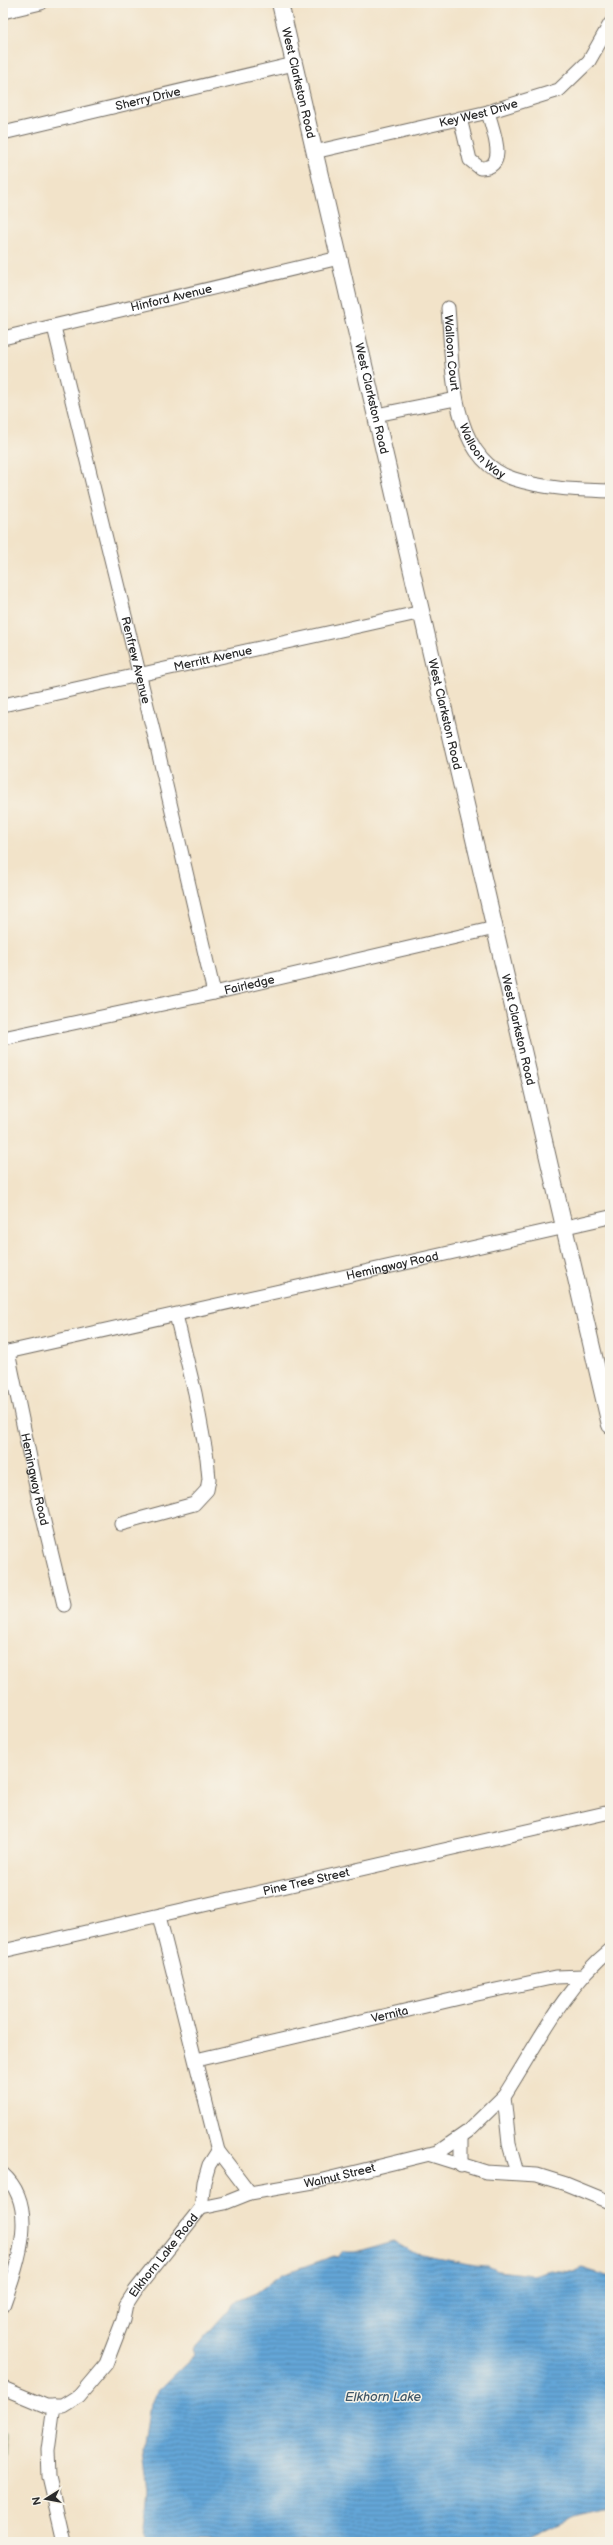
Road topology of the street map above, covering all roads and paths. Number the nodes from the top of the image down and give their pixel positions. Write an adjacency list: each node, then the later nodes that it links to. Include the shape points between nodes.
1 (41, 3): 3 (street)
2 (280, 3): 5 (main road, West Clarkston Road)
3 (3, 12)
4 (610, 26): 6 (street, Key West Drive, via 589,61 559,90)
5 (294, 64): 8 (street, Sherry Drive); 9 (main road, West Clarkston Road)
6 (488, 112): 7 (street, Key West Drive); 7 (street, via 498,157 494,165 487,169 480,168 470,160)
7 (460, 118): 9 (street, Key West Drive)
8 (3, 134)
9 (314, 152): 10 (main road, West Clarkston Road)
10 (339, 258): 12 (street, Hinford Avenue); 15 (main road, West Clarkston Road)
11 (448, 308): 14 (street, Walloon Court)
12 (54, 327): 13 (street, Hinford Avenue); 18 (street, Renfrew Avenue)
13 (3, 338)
14 (456, 398): 15 (street); 16 (street, Walloon Way, via 466,434 475,448 500,472 513,479 562,489)
15 (376, 415): 17 (main road, West Clarkston Road)
16 (610, 491)
17 (422, 612): 18 (street, Merritt Avenue); 20 (main road, West Clarkston Road)
18 (138, 674): 19 (street, Merritt Avenue); 21 (street, Renfrew Avenue)
19 (3, 705)
20 (495, 928): 21 (street, Fairledge); 24 (main road, West Clarkston Road)
21 (214, 993): 22 (street, Fairledge)
22 (3, 1038)
23 (610, 1217): 24 (street, Hemingway Road)
24 (564, 1227): 25 (street, Hemingway Road); 27 (main road, West Clarkston Road)
25 (176, 1315): 26 (street, Hemingway Road); 28 (street, via 195,1393 207,1458 207,1490 194,1504)
26 (6, 1353): 29 (street, Hemingway Road)
27 (610, 1426)
28 (121, 1524)
29 (64, 1605)
30 (610, 1812): 31 (street, Pine Tree Street)
31 (159, 1916): 33 (street, Pine Tree Street); 35 (street)
32 (610, 1950): 34 (street, Walnut Street)
33 (3, 1951)
34 (583, 1976): 35 (street, Vernita, via 556,1977 468,1996); 36 (street, Walnut Street)
35 (196, 2060): 38 (street)
36 (504, 2096): 37 (street, Walnut Street); 41 (street, via 509,2144)
37 (462, 2137): 39 (street, Walnut Street, via 445,2148); 40 (street)
38 (218, 2151): 43 (street); 45 (street, Elkhorn Lake Road, via 209,2165)
39 (428, 2154): 40 (street); 43 (street, Walnut Street, via 296,2186)
40 (461, 2166): 41 (street, via 486,2172)
41 (517, 2173): 44 (street, via 537,2175 566,2184)
42 (3, 2174): 46 (street, via 22,2199 24,2212 20,2247)
43 (250, 2193): 45 (street, Walnut Street, via 226,2203)
44 (610, 2202)
45 (200, 2208): 48 (street, Elkhorn Lake Road, via 126,2305 115,2345 103,2368 79,2396 63,2406)
46 (3, 2306)
47 (3, 2388): 48 (street, via 46,2406)
48 (54, 2406): 49 (street, via 48,2450 48,2473)
49 (64, 2542)

